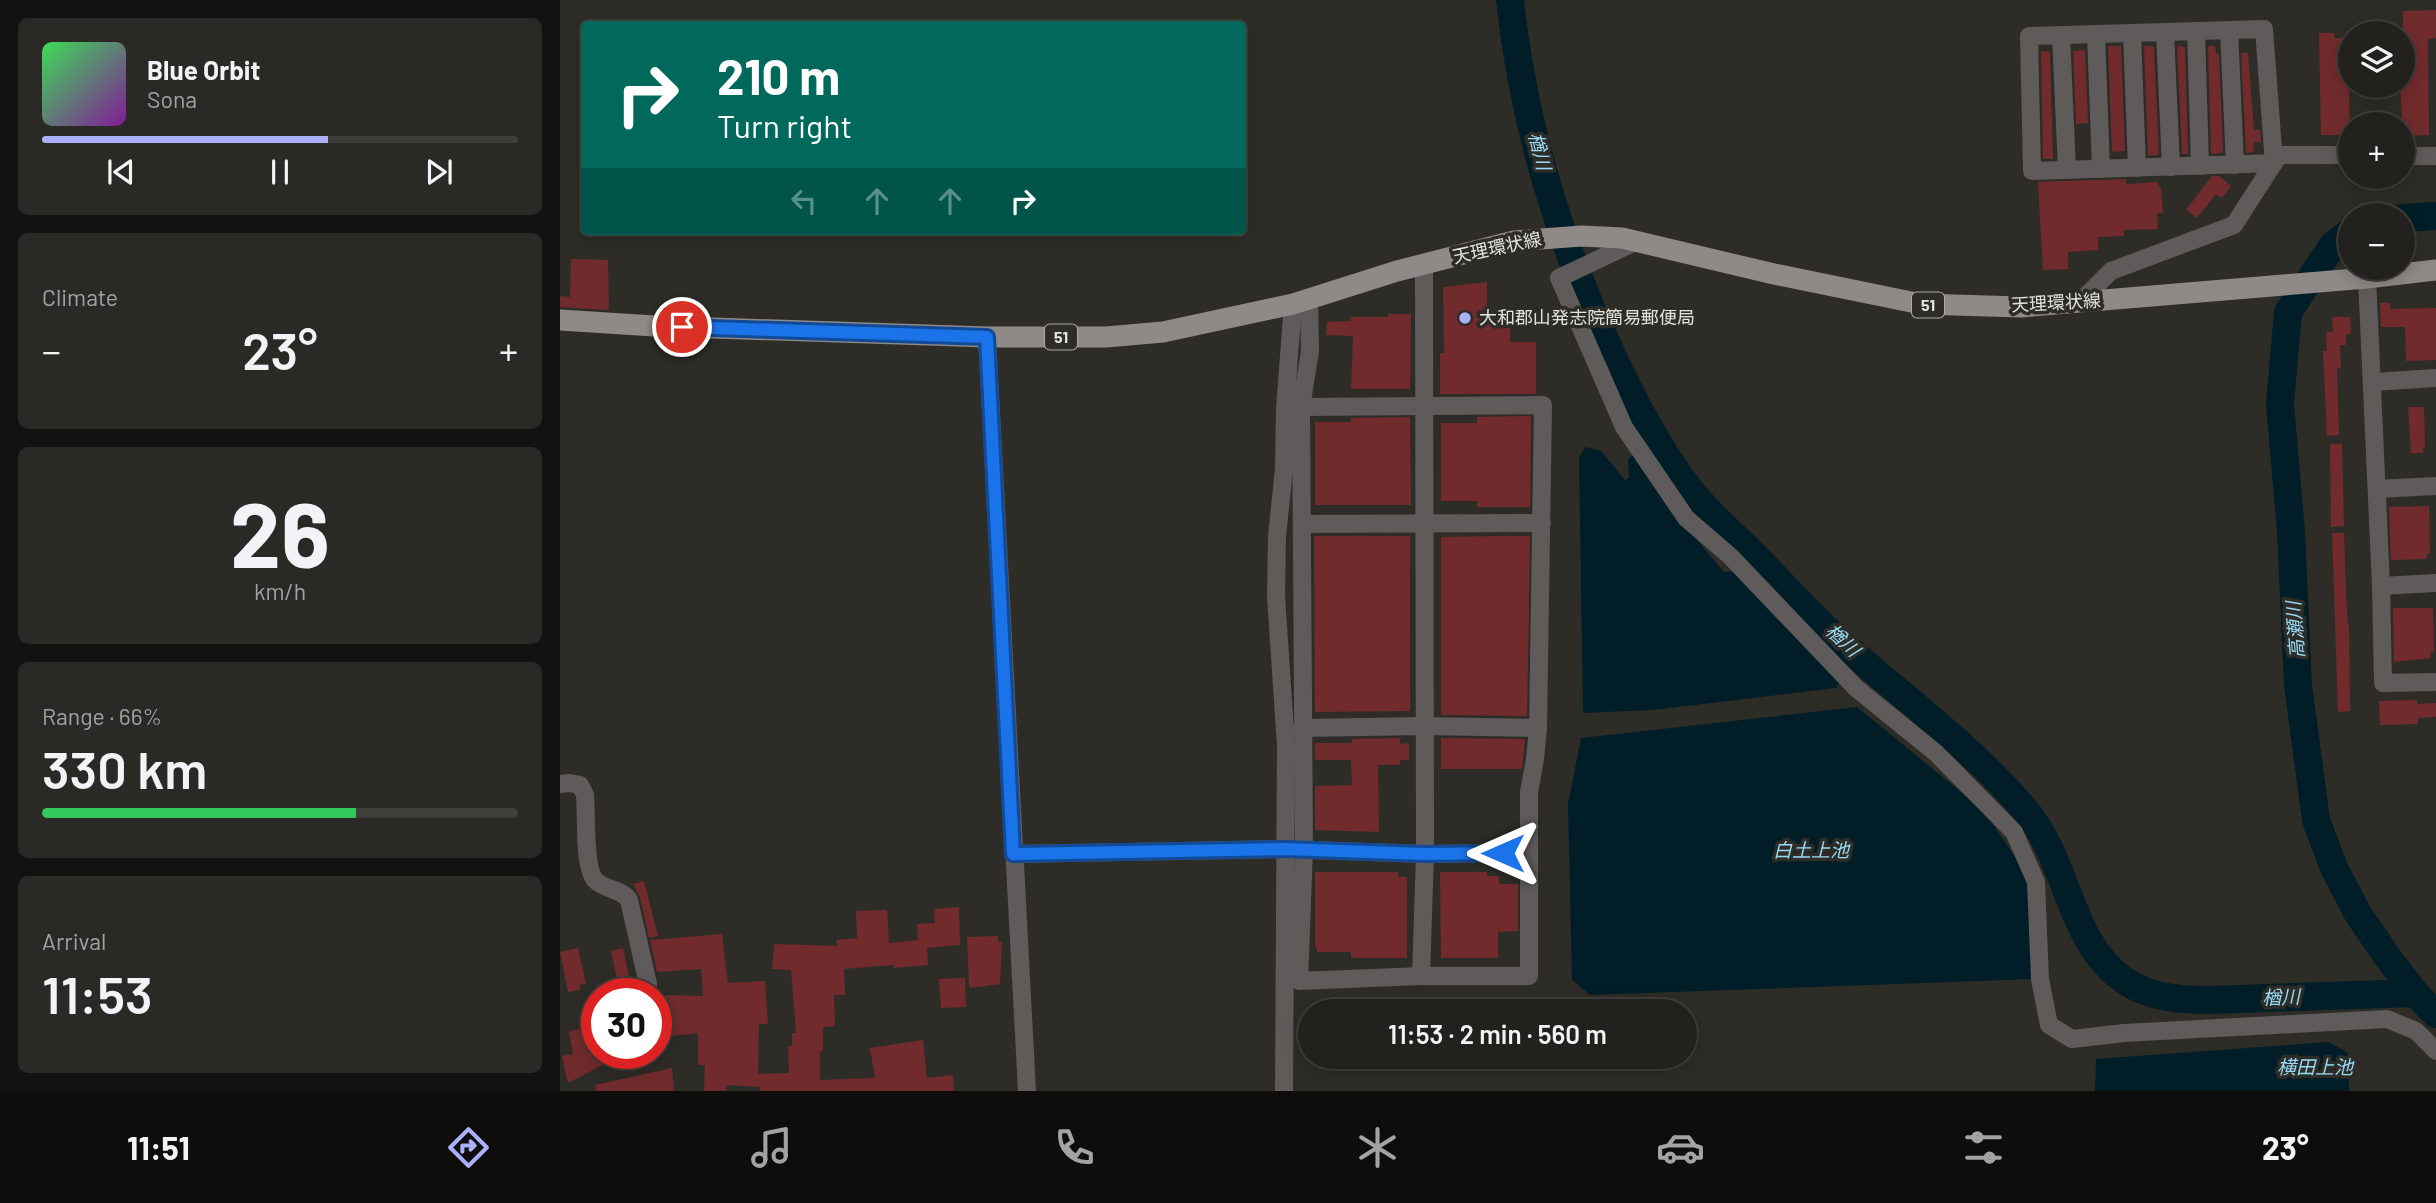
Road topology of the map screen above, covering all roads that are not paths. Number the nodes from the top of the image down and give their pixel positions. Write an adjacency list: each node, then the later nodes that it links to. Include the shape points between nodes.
1 (2229, 30): 2 (street); 10 (street, via 2264,29); 11 (street)
2 (2196, 31): 3 (street); 12 (street)
3 (2165, 32): 4 (street); 13 (street)
4 (2132, 33): 5 (street); 14 (street)
5 (2096, 34): 6 (street); 15 (street)
6 (2061, 35): 16 (street); 16 (street, via 2029,36 2032,171)
7 (2338, 155): 10 (street, via 2279,155)
8 (2415, 156): 9 (street)
9 (2436, 156)
10 (2274, 163): 11 (street); 24 (street, via 2234,225 2111,271)
11 (2235, 164): 12 (street)
12 (2200, 166): 13 (street)
13 (2171, 167): 14 (street)
14 (2137, 168): 15 (street)
15 (2101, 169): 16 (street)
16 (2067, 170)
17 (1637, 241): 18 (main road, 天理環状線 / 51, via 1550,237 1514,241); 24 (main road, 天理環状線 / 51, via 1921,304 2021,307); 50 (street, via 1559,278 1624,427 1686,518 1730,556 1856,688 1936,753 2014,832 2036,882 2040,979 2049,1025 2072,1039 2124,1032 2387,1019 2416,1031)
18 (1424, 264): 23 (main road, 天理環状線 / 51); 29 (street)
19 (2436, 271): 20 (main road, 天理環状線 / 51)
20 (2415, 273)
21 (2346, 280): 24 (main road, 天理環状線 / 51)
22 (2367, 280): 28 (street)
23 (1301, 301): 26 (main road, 天理環状線 / 51, via 1163,332); 30 (street, via 1310,351); 43 (street, via 1285,408 1277,536 1276,596 1286,747)
24 (2079, 303)
25 (560, 320): 26 (main road, 天理環状線 / 51)
26 (987, 337): 46 (street)
27 (2436, 378): 28 (street)
28 (2373, 382): 32 (street)
29 (1424, 405): 30 (street); 33 (street); 34 (street, via 1542,405)
30 (1301, 407): 35 (street)
31 (2436, 486): 32 (street)
32 (2377, 489): 37 (street)
33 (1425, 523): 34 (street); 35 (street); 39 (street)
34 (1542, 523): 41 (street)
35 (1301, 524): 40 (street)
36 (2436, 583): 37 (street)
37 (2381, 586): 38 (street, via 2383,683)
38 (2436, 682)
39 (1423, 726): 40 (street); 41 (street); 47 (street)
40 (1302, 727): 44 (street)
41 (1538, 728): 45 (street, via 1528,792)
42 (560, 784): 49 (street, via 580,785 585,795 588,862 593,877 629,900)
43 (1285, 849): 44 (street); 46 (street); 52 (street)
44 (1304, 849): 47 (street); 48 (street, via 1299,981)
45 (1528, 853): 47 (street); 48 (street, via 1529,976)
46 (1013, 854): 51 (street)
47 (1425, 854): 48 (street)
48 (1421, 976)
49 (647, 978)
50 (2436, 1051)
51 (1027, 1091)
52 (1284, 1091)

